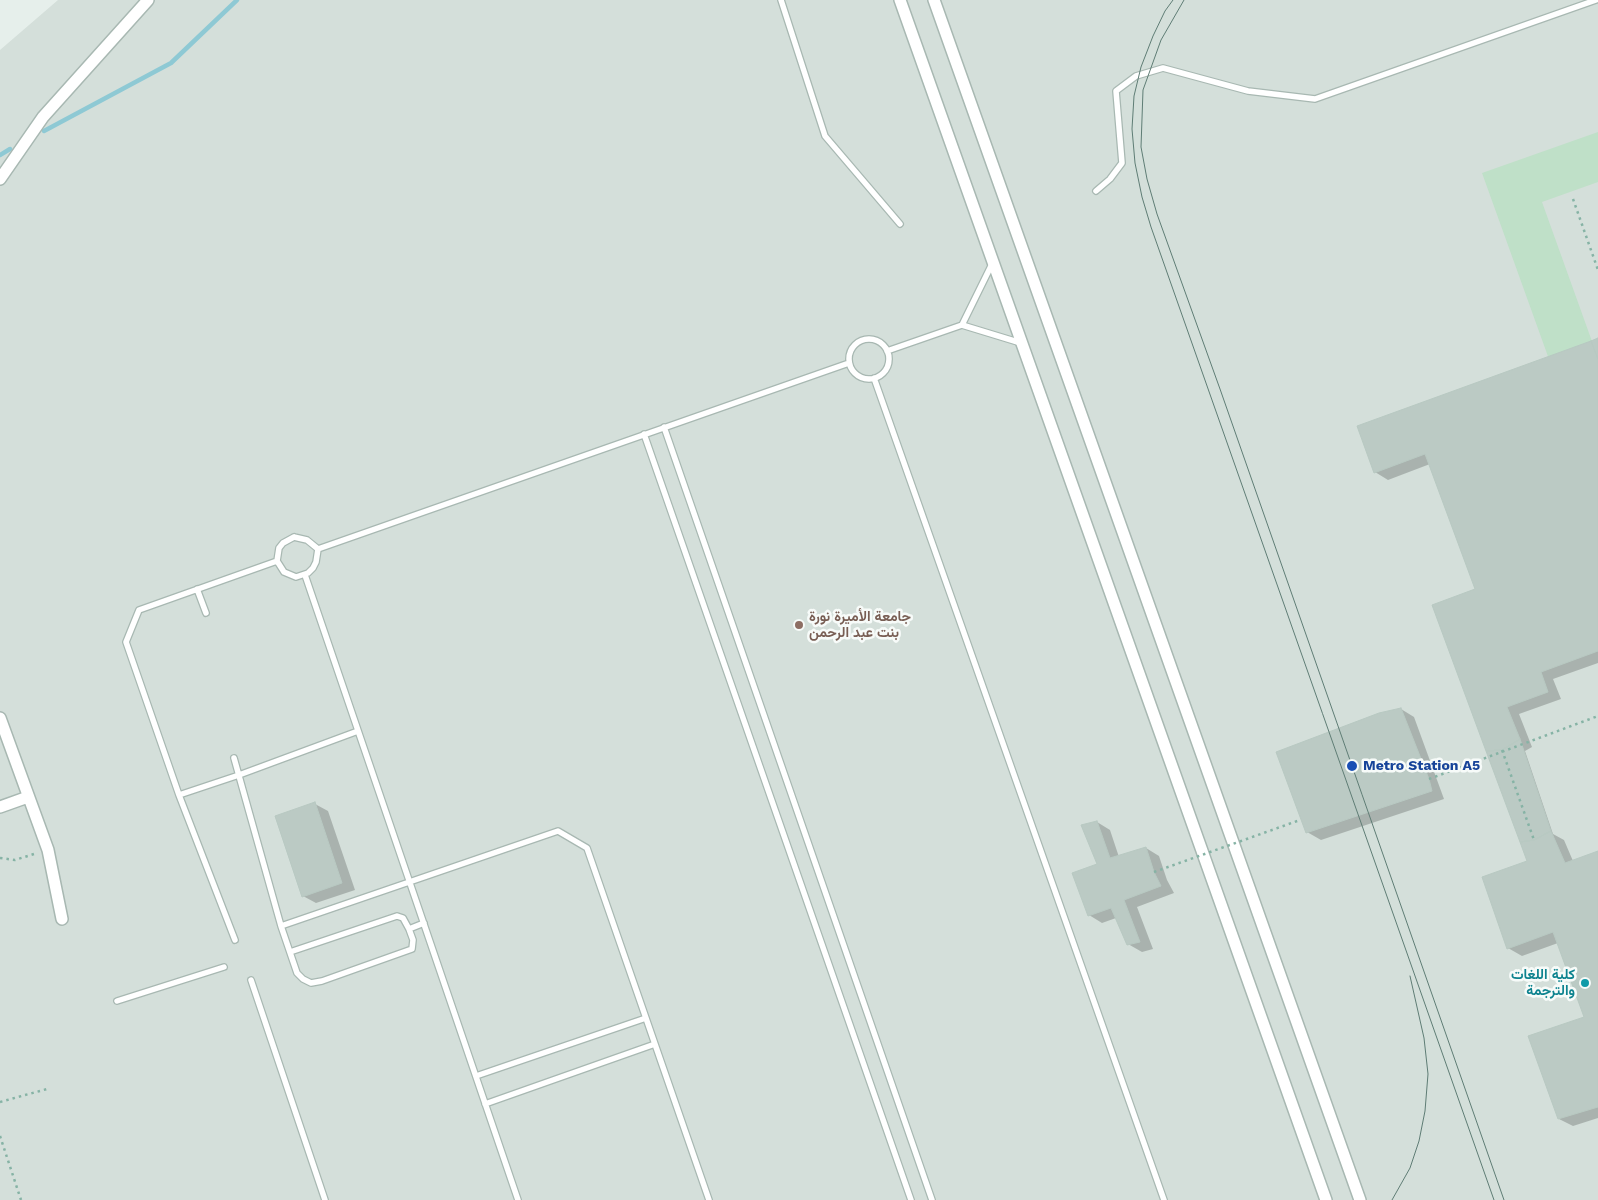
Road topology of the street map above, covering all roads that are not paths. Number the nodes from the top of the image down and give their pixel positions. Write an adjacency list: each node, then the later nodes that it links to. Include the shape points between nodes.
1 (148, 0): 6 (street, via 43,117)
2 (780, 0): 8 (lane, via 826,136)
3 (900, 0): 9 (street)
4 (934, 0): 50 (street)
5 (1596, 0): 7 (lane, via 1314,99 1248,91 1163,68 1136,76 1116,91 1122,163)
6 (0, 180)
7 (1096, 191)
8 (900, 224)
9 (993, 262): 10 (lane); 11 (street)
10 (962, 325): 11 (lane); 12 (lane)
11 (1022, 344): 49 (street)
12 (887, 351): 13 (lane, via 879,341 860,341 851,350); 14 (lane, via 888,364)
13 (849, 363): 14 (lane, via 856,374); 15 (lane)
14 (874, 378): 48 (lane)
15 (664, 427): 16 (lane); 47 (lane)
16 (644, 434): 17 (lane); 46 (lane)
17 (318, 549): 18 (lane, via 301,537 288,539 279,548); 19 (lane, via 313,568)
18 (277, 561): 19 (lane, via 289,575); 20 (lane)
19 (305, 575): 23 (lane)
20 (197, 590): 21 (lane); 26 (lane, via 139,610 126,642)
21 (206, 612)
22 (0, 718): 27 (street)
23 (358, 731): 25 (lane); 29 (lane)
24 (234, 758): 25 (lane)
25 (239, 775): 26 (lane); 32 (lane)
26 (179, 795): 34 (lane)
27 (28, 797): 28 (street); 30 (street, via 48,850)
28 (0, 807)
29 (410, 882): 31 (lane); 32 (lane); 39 (lane, via 558,831 586,848)
30 (62, 919)
31 (424, 923): 33 (lane); 41 (lane)
32 (281, 926): 35 (lane)
33 (409, 929): 35 (lane, via 403,918 397,916); 35 (lane, via 412,949 322,981 311,983 303,979 297,973)
34 (235, 940)
35 (290, 952)
36 (224, 967): 38 (lane)
37 (251, 980): 43 (lane)
38 (117, 1001)
39 (646, 1018): 40 (lane); 41 (lane)
40 (655, 1044): 42 (lane); 45 (lane)
41 (476, 1076): 42 (lane)
42 (486, 1104): 44 (lane)
43 (325, 1200)
44 (518, 1200)
45 (710, 1200)
46 (911, 1200)
47 (932, 1200)
48 (1164, 1200)
49 (1326, 1200)
50 (1360, 1200)

